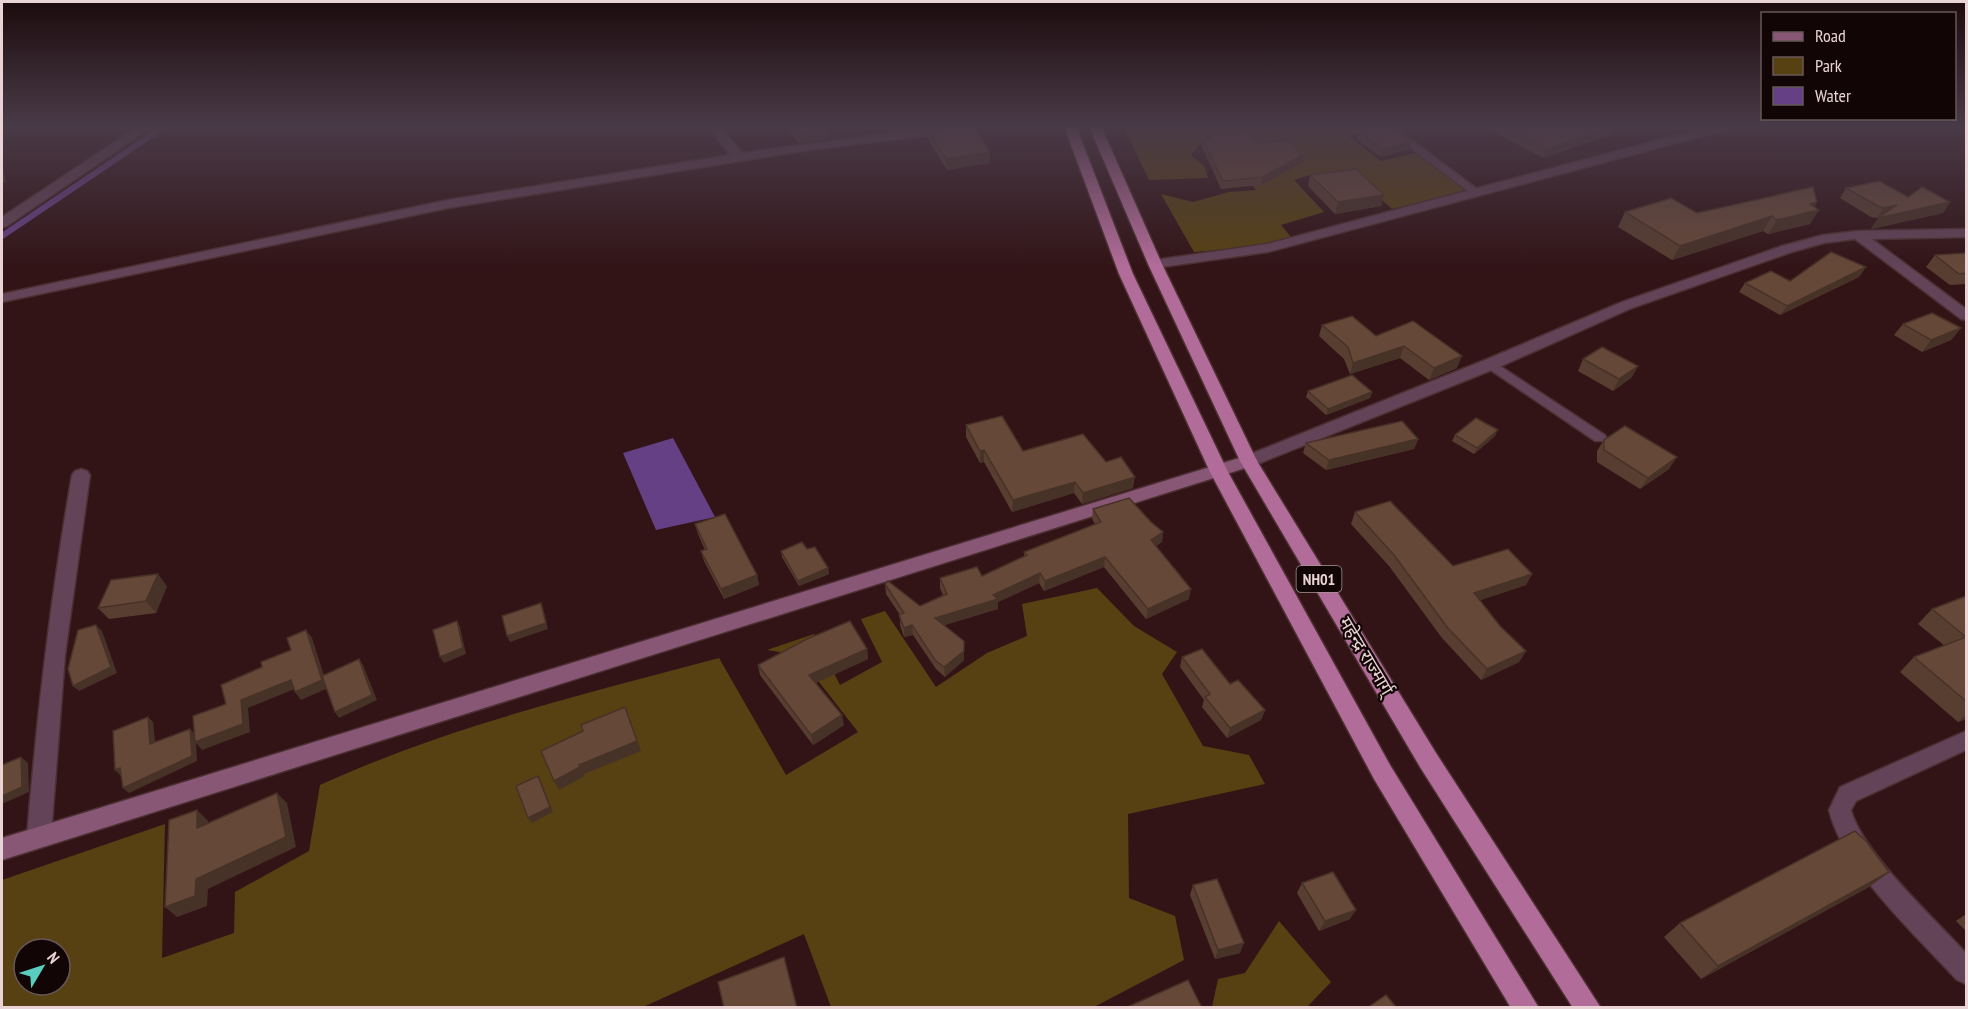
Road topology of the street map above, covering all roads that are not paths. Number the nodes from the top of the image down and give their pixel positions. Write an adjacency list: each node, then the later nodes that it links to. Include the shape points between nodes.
1 (76, 173): 8 (street)
2 (644, 173): 12 (street, via 448,204)
3 (1088, 173): 17 (highway, NH01, via 1126,274)
4 (1115, 173): 11 (highway, महेन्द्र राज्मार्ग् / NH01)
5 (1450, 173): 7 (lane)
6 (1547, 173): 7 (street)
7 (1476, 192): 11 (street, via 1268,248)
8 (2, 222)
9 (1966, 233): 10 (street)
10 (1858, 235): 13 (street); 14 (street, via 1823,239 1723,271 1627,305)
11 (1155, 264): 16 (highway, महेन्द्र राज्मार्ग् / NH01)
12 (2, 298)
13 (1966, 316)
14 (1491, 364): 15 (lane); 16 (street)
15 (1599, 438)
16 (1249, 461): 17 (main road); 24 (highway, महेन्द्र राज्मार्ग् / NH01, via 1428,760)
17 (1219, 472): 20 (main road); 23 (highway, NH01, via 1382,772)
18 (81, 475): 20 (street, via 49,696)
19 (1966, 740): 22 (street, via 1848,794 1840,810 1843,827 1873,867)
20 (39, 836): 21 (main road)
21 (2, 849)
22 (1966, 970)
23 (1526, 1008)
24 (1588, 1008)

